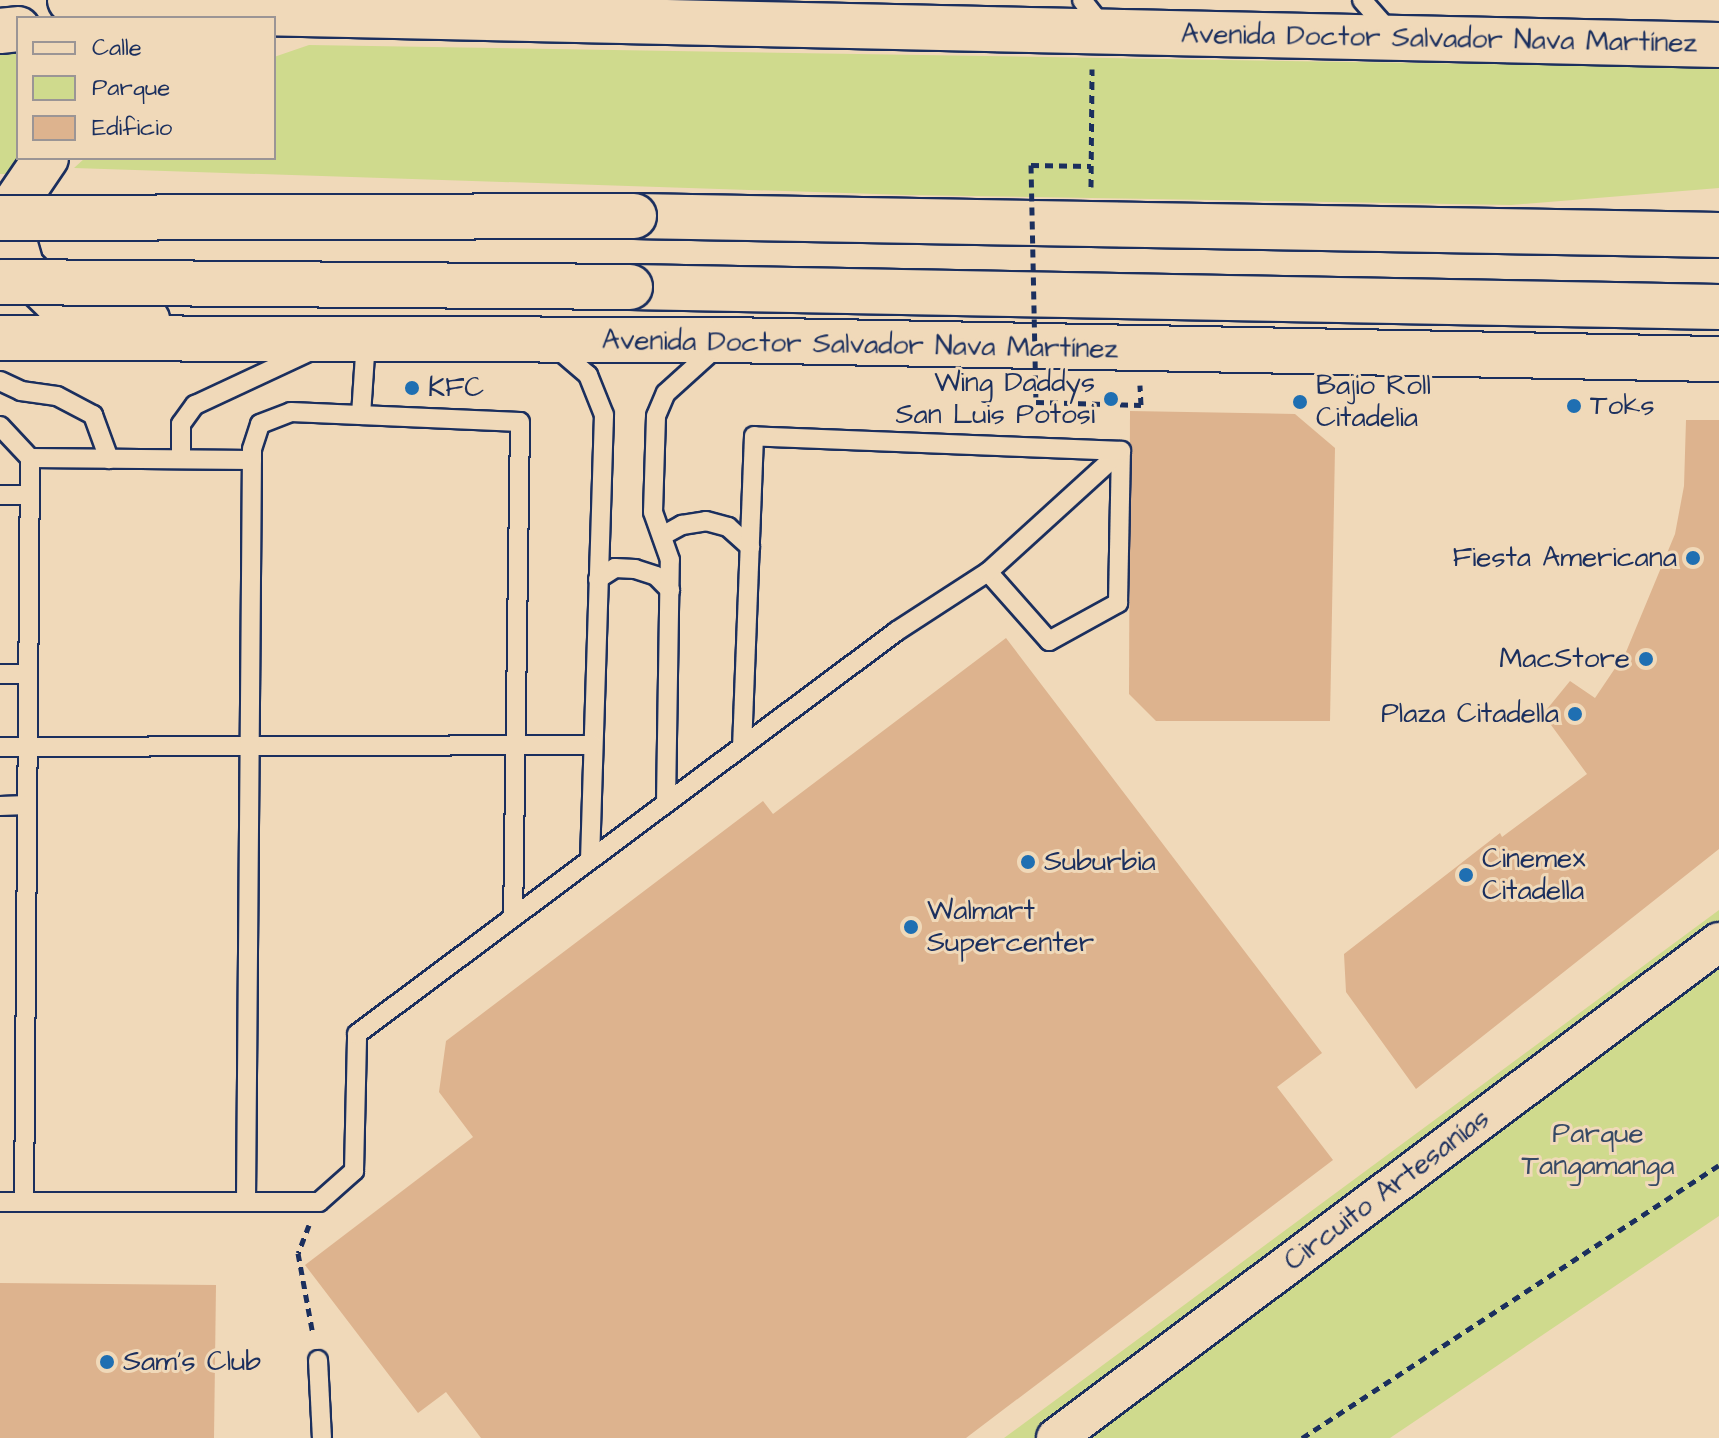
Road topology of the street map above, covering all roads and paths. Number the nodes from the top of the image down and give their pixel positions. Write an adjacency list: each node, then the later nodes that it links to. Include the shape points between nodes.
1 (70, 0): 3 (main road)
2 (1362, 0): 9 (lane)
3 (164, 11): 5 (main road, Avenida Doctor Salvador Nava Martínez); 6 (main road, Avenida Doctor Salvador Nava Martínez)
4 (662, 11): 6 (main road, Avenida Doctor Salvador Nava Martínez); 7 (main road, Avenida Doctor Salvador Nava Martínez)
5 (121, 16)
6 (348, 16): 8 (main road)
7 (1094, 21): 9 (main road, Avenida Doctor Salvador Nava Martínez); 12 (path)
8 (276, 36)
9 (1396, 38): 10 (main road, Avenida Doctor Salvador Nava Martínez)
10 (1719, 45)
11 (45, 160): 25 (main road, via 14,205 12,234 22,268 57,302)
12 (1091, 166): 15 (path); 29 (path, bridge, via 1031,165 1036,402)
13 (1719, 215): 16 (main road)
14 (0, 218): 15 (main road, bridge, via 634,216)
15 (1092, 224): 16 (main road)
16 (1602, 233): 17 (main road)
17 (1719, 235)
18 (0, 282): 19 (main road, Avenida Doctor Salvador Nava Martínez, bridge, via 630,287)
19 (1667, 306): 20 (main road, Avenida Doctor Salvador Nava Martínez); 21 (main road)
20 (1719, 307)
21 (1719, 316)
22 (0, 338): 25 (main road, Avenida Doctor Salvador Nava Martínez)
23 (350, 339): 25 (main road, Avenida Doctor Salvador Nava Martínez); 26 (main road, Avenida Doctor Salvador Nava Martínez); 30 (lane); 35 (lane, via 195,405 181,424)
24 (726, 340): 26 (main road, Avenida Doctor Salvador Nava Martínez); 27 (main road, Avenida Doctor Salvador Nava Martínez); 39 (lane, via 666,393 656,416 653,512)
25 (254, 341)
26 (549, 341): 42 (lane, via 588,375 604,415)
27 (1719, 359)
28 (0, 381): 34 (lane, via 21,391 57,396 93,415)
29 (1141, 405)
30 (361, 415): 36 (lane, via 291,412 260,424); 49 (lane, via 520,422)
31 (0, 426): 33 (lane)
32 (1121, 451): 40 (lane, via 754,436); 41 (lane); 41 (lane, via 1118,603 1049,641)
33 (30, 458): 34 (lane); 38 (lane)
34 (109, 459): 35 (lane)
35 (181, 459): 36 (lane)
36 (252, 460): 48 (lane)
37 (0, 495): 38 (lane)
38 (30, 495): 45 (lane)
39 (662, 536): 40 (lane, via 706,521 728,527); 43 (lane, via 670,560)
40 (750, 547): 51 (lane)
41 (988, 572): 51 (lane, via 897,631)
42 (598, 579): 43 (lane, via 615,568 635,569 656,576); 50 (lane)
43 (670, 590): 53 (lane)
44 (0, 674): 45 (lane)
45 (28, 674): 47 (lane)
46 (0, 738): 47 (lane)
47 (28, 743): 48 (lane); 52 (lane); 54 (lane)
48 (250, 744): 49 (lane); 60 (lane)
49 (516, 744): 50 (lane); 57 (lane)
50 (593, 745): 56 (lane)
51 (742, 746): 53 (lane)
52 (0, 747)
53 (666, 803): 56 (lane)
54 (27, 805): 55 (lane); 62 (lane)
55 (0, 806)
56 (590, 859): 57 (lane)
57 (513, 917): 63 (lane, via 357,1034 354,1171)
58 (1719, 942): 66 (street, Circuito Artesanías)
59 (1719, 1165): 67 (path)
60 (246, 1201): 62 (lane); 63 (lane)
61 (0, 1202): 62 (lane)
62 (24, 1202)
63 (319, 1202): 64 (path, via 298,1253)
64 (318, 1360): 65 (lane)
65 (322, 1438)
66 (1056, 1438)
67 (1302, 1438)

